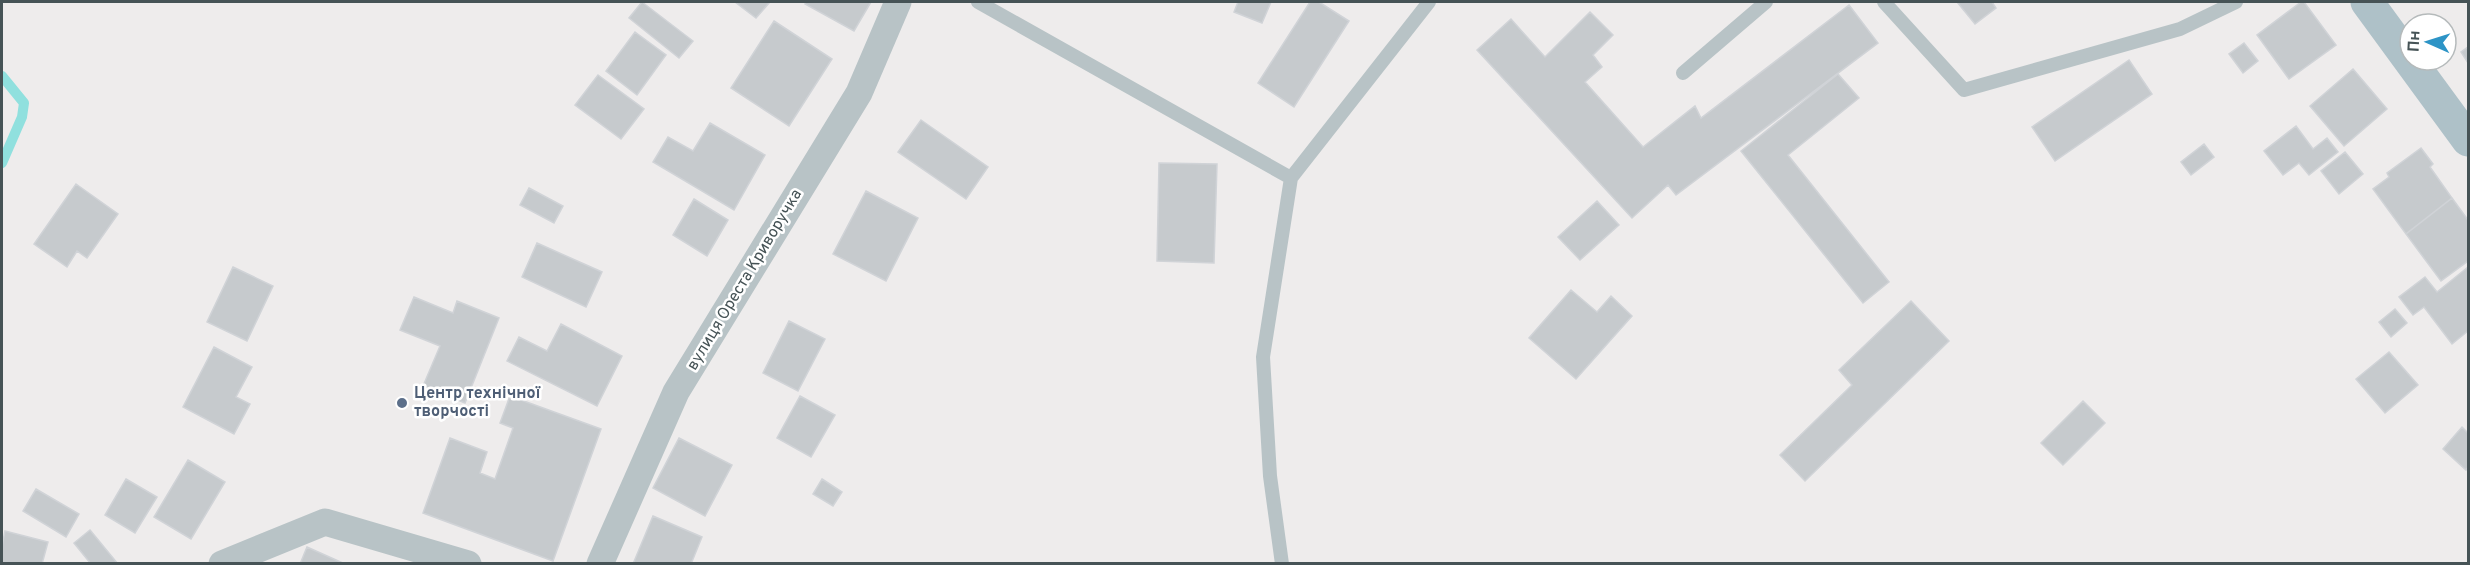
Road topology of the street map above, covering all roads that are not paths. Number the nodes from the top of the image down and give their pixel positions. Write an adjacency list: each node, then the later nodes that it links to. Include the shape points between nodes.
1 (898, 2): 13 (street, вулиця Ореста Криворучка, via 859,93 676,392)
2 (978, 2): 10 (lane)
3 (1429, 2): 10 (lane)
4 (1766, 2): 8 (lane)
5 (1884, 2): 6 (lane, via 1964,90 2180,29)
6 (2236, 2)
7 (2367, 2): 9 (main road)
8 (1683, 73)
9 (2469, 140)
10 (1291, 178): 14 (lane, via 1263,357 1270,476)
11 (222, 564): 12 (street, via 325,522)
12 (468, 564)
13 (600, 564)
14 (1282, 564)

